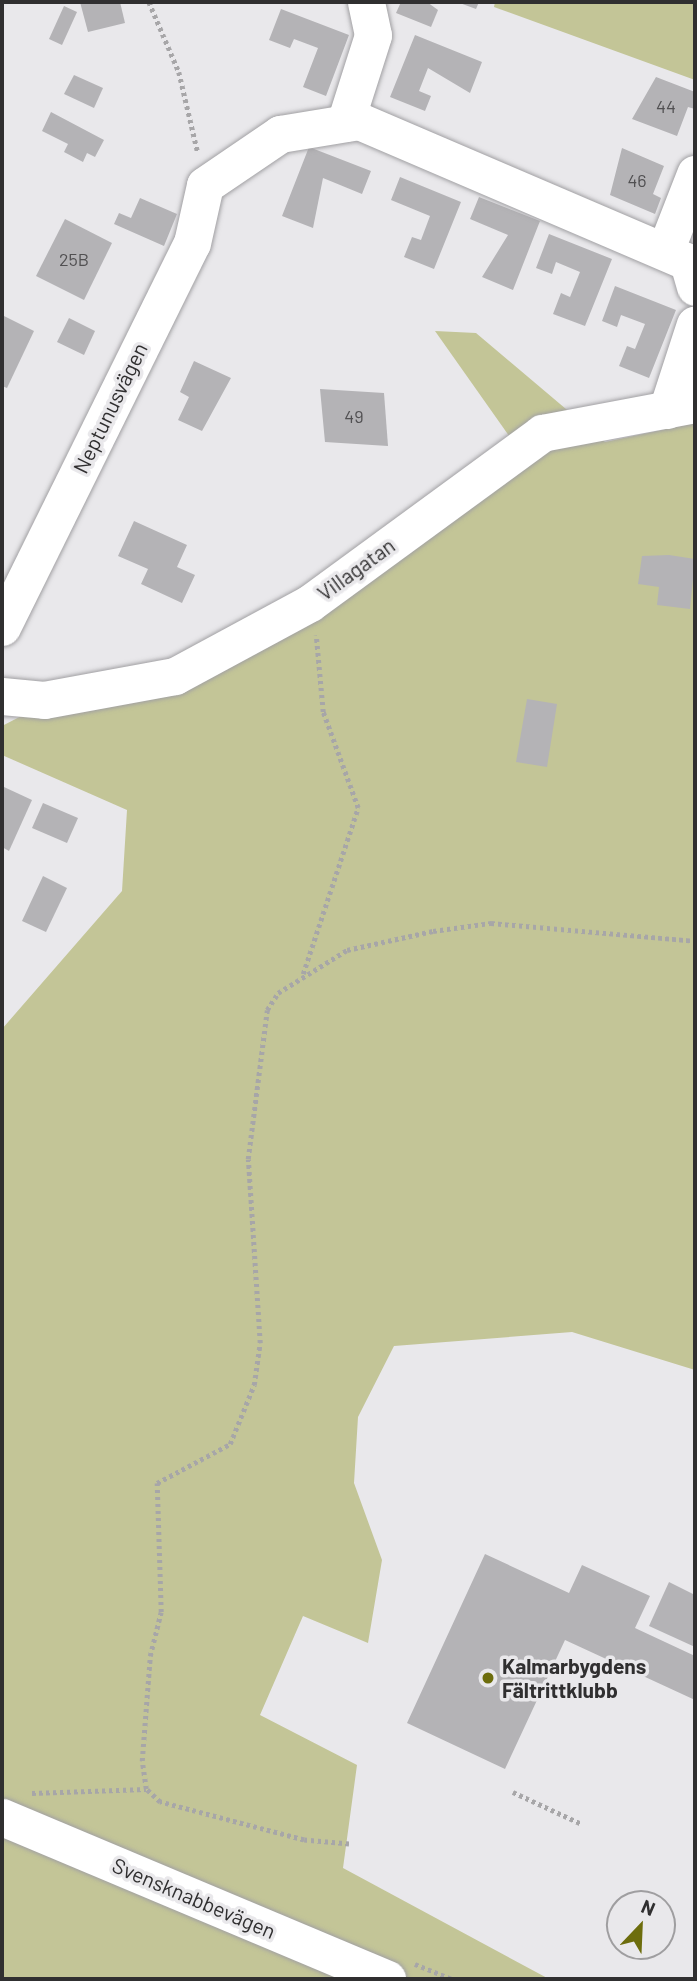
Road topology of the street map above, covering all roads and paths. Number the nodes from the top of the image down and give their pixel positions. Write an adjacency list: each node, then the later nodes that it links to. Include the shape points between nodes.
1 (149, 2): 5 (path, via 179,72)
2 (366, 2): 3 (street, via 373,35)
3 (345, 123): 5 (street, via 280,134); 6 (street, via 359,121)
4 (695, 174): 6 (street)
5 (205, 185): 11 (street, Neptunusvägen, via 192,243)
6 (665, 251): 7 (street, via 688,262)
7 (695, 287)
8 (695, 324): 9 (street)
9 (681, 407): 10 (street, Villagatan, via 542,433)
10 (308, 604): 12 (street, Villagatan, via 175,676 44,700); 14 (path, via 323,664 323,712 358,807)
11 (2, 627)
12 (2, 696)
13 (695, 941): 14 (path, via 491,923 387,939)
14 (303, 975): 15 (path, via 278,993 260,1030 248,1158 260,1343 246,1413 230,1444 156,1483 161,1612 150,1656)
15 (146, 1789): 17 (path); 19 (path, via 160,1802 265,1831)
16 (513, 1792): 18 (path)
17 (13, 1805): 20 (street, Svensknabbevägen)
18 (582, 1824)
19 (349, 1844)
20 (387, 1979)

